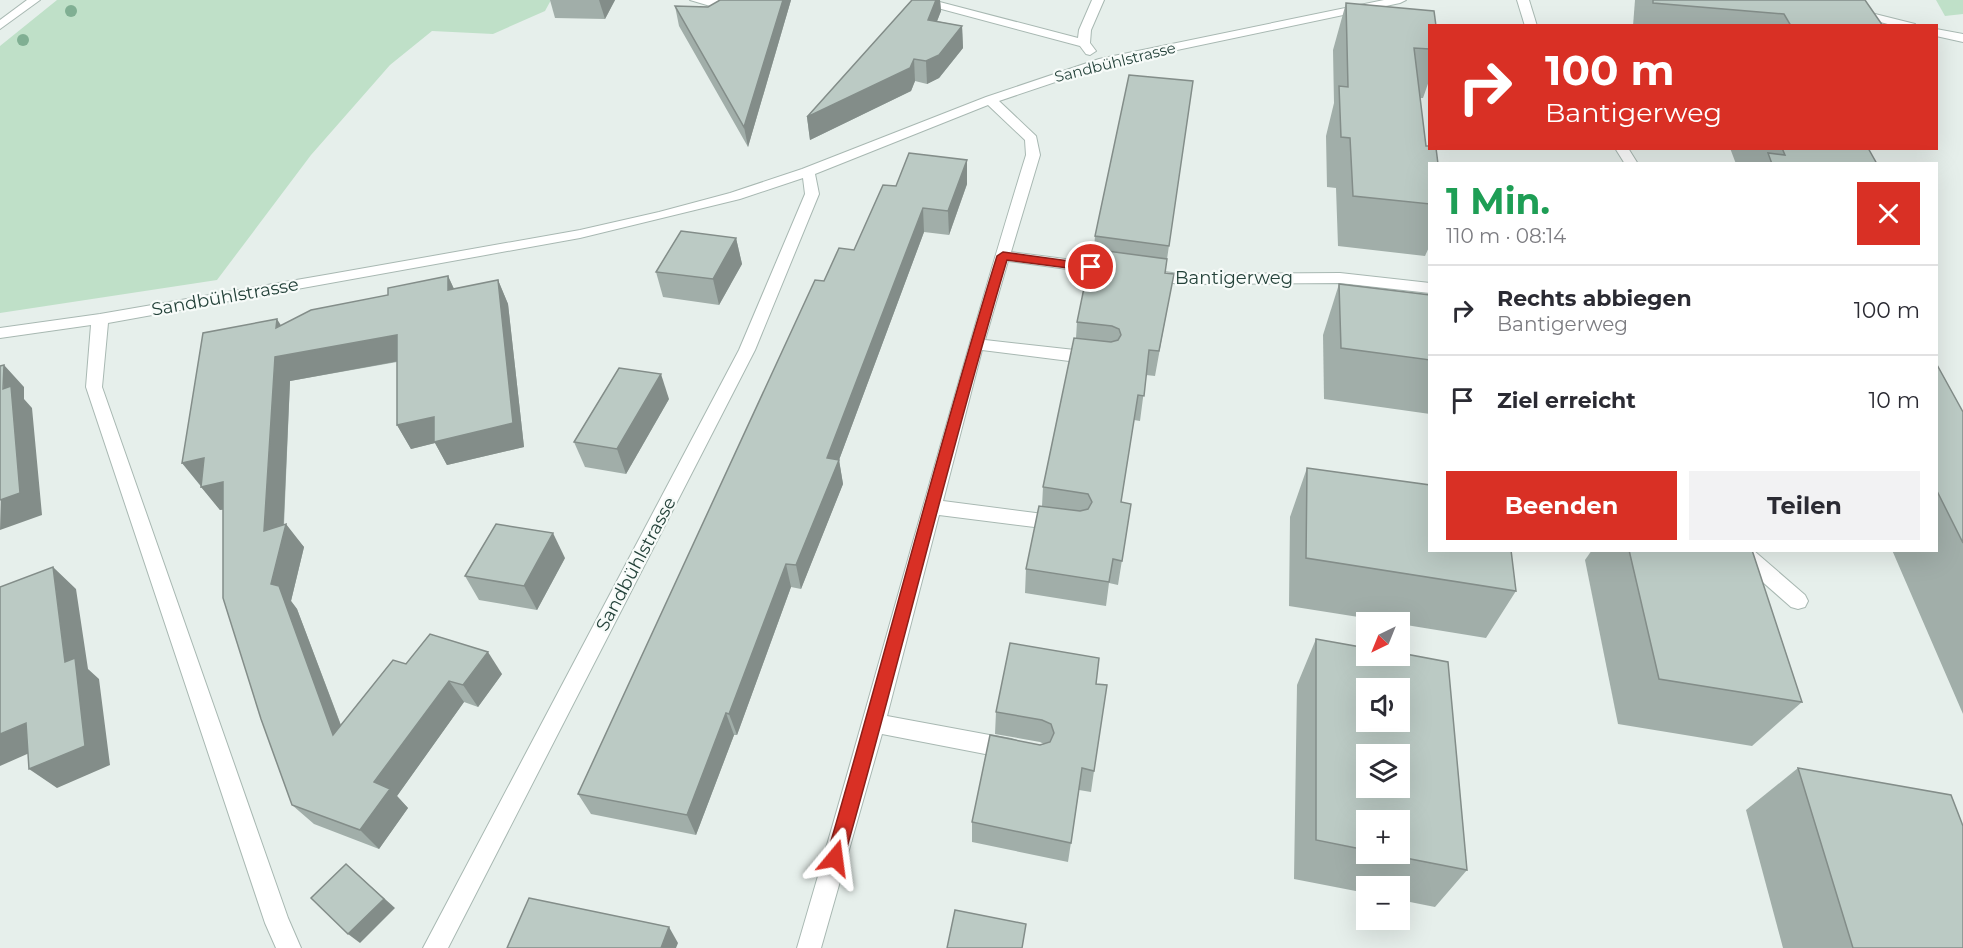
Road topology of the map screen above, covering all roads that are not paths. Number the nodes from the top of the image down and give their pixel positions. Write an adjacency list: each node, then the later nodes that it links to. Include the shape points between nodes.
1 (34, 0): 11 (street)
2 (696, 0): 3 (street, via 717,4)
3 (739, 0)
4 (1098, 0): 14 (street, via 1085,30)
5 (1400, 0): 15 (street, Sandbühlstrasse)
6 (1523, 0): 9 (street)
7 (923, 1): 14 (street)
8 (1840, 9): 10 (street)
9 (1531, 24)
10 (1903, 24)
11 (0, 26)
12 (1938, 32): 13 (street)
13 (1963, 38)
14 (1084, 43): 15 (street)
15 (1103, 62): 16 (street, Sandbühlstrasse)
16 (990, 100): 17 (street, Sandbühlstrasse); 18 (street, via 1031,139 1033,155)
17 (807, 172): 20 (street, Sandbühlstrasse, via 735,196 580,234); 31 (street, Sandbühlstrasse, via 812,194 747,350)
18 (1003, 256): 19 (street, Bantigerweg, via 1179,279 1340,278); 22 (street)
19 (1428, 288)
20 (100, 319): 21 (street, Sandbühlstrasse); 30 (street, via 94,387 277,923)
21 (0, 333)
22 (976, 344): 23 (street); 24 (street)
23 (1108, 359)
24 (933, 507): 25 (street); 28 (street)
25 (1078, 526)
26 (1741, 552): 27 (street)
27 (1798, 601)
28 (874, 723): 29 (street); 32 (street)
29 (1028, 752)
30 (289, 948)
31 (435, 948)
32 (809, 948)

